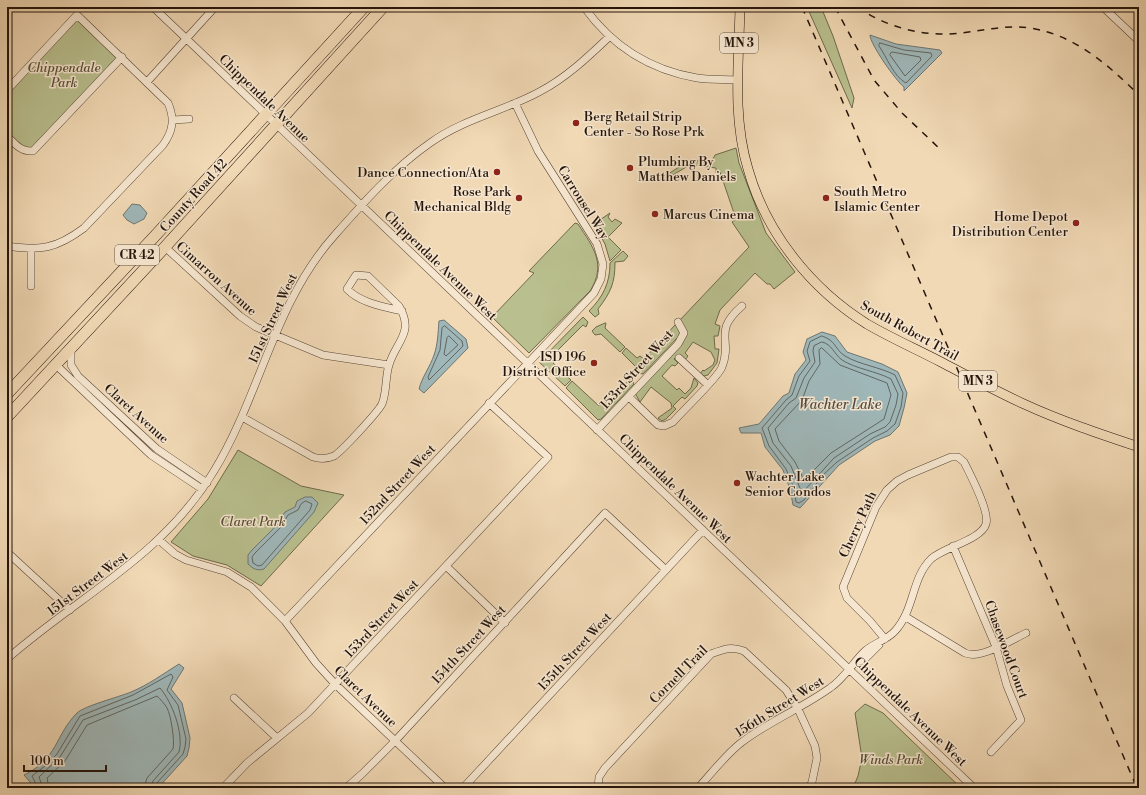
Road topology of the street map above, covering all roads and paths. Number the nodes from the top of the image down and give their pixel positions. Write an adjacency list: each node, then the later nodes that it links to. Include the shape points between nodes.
1 (77, 7): 9 (street)
2 (153, 7): 11 (street, Chippendale Avenue)
3 (215, 7): 11 (street)
4 (364, 7): 18 (highway, County Road 42 / CR 42)
5 (383, 7): 21 (highway, County Road 42 / CR 42)
6 (584, 7): 10 (street)
7 (740, 7): 14 (main road, South Robert Trail / MN 3)
8 (1104, 7): 12 (street)
9 (77, 15): 13 (street); 16 (street)
10 (609, 36): 14 (street, via 636,58 670,73); 17 (street, 151st Street West, via 564,77 540,92)
11 (186, 39): 15 (street); 18 (street, Chippendale Avenue)
12 (1139, 41)
13 (122, 58): 15 (street); 22 (street, via 33,151 21,149)
14 (737, 80): 45 (main road, South Robert Trail / MN 3, via 740,128 749,173 763,208 783,244 816,284 836,302 867,323 1005,395 1054,417)
15 (147, 82): 20 (street, via 168,103)
16 (7, 90)
17 (515, 103): 23 (street, 151st Street West, via 471,120 431,142 399,168); 36 (street, Carrousel Way, via 538,151 598,244 603,264 601,279 594,293)
18 (266, 115): 21 (street, Chippendale Avenue); 27 (highway, County Road 42 / CR 42)
19 (189, 119): 20 (street)
20 (173, 120): 26 (street, via 172,131 163,145 84,228 73,237 54,245)
21 (276, 125): 23 (street, Chippendale Avenue); 25 (highway, County Road 42 / CR 42)
22 (7, 136)
23 (362, 206): 32 (street, 151st Street West, via 312,265 296,290); 36 (street, Chippendale Avenue West)
24 (7, 246): 26 (street)
25 (165, 247): 32 (street, Cimarron Avenue, via 245,320); 33 (highway, County Road 42 / CR 42)
26 (31, 250): 28 (street)
27 (112, 282): 37 (highway, via 109,294 54,353); 39 (highway, County Road 42 / CR 42)
28 (31, 286)
29 (742, 306): 38 (street, via 728,321 724,332 725,358 722,367)
30 (402, 311): 30 (street, via 368,276 356,274 347,289 353,295); 35 (street, via 406,321 405,333)
31 (678, 322): 40 (street, 153rd Street West, via 684,333 678,344)
32 (276, 336): 35 (street, Cimarron Avenue, via 323,355); 43 (street, 151st Street West)
33 (71, 349): 37 (highway, County Road 42 / CR 42); 46 (street, Claret Avenue, via 71,364 78,376 157,449)
34 (679, 358): 38 (street)
35 (389, 364): 43 (street, via 380,408 340,451 330,458 313,457)
36 (527, 364): 41 (street, 152nd Street West); 44 (street, Chippendale Avenue West)
37 (56, 365): 42 (highway, County Road 42 / CR 42); 46 (street, Claret Avenue, via 151,455)
38 (708, 385): 40 (street, via 673,422 664,426 654,422)
39 (7, 394)
40 (629, 397): 44 (street, 153rd Street West)
41 (489, 403): 52 (street, 153rd Street West, via 548,458); 56 (street, 152nd Street West)
42 (7, 417)
43 (242, 417): 46 (street, 151st Street West)
44 (597, 430): 48 (street, Chippendale Avenue West)
45 (1139, 448)
46 (204, 486): 49 (street, 151st Street West)
47 (984, 528): 50 (street, 156th Street West); 59 (street, Cherry Path, via 987,521 986,512 964,462 958,457 949,457 908,475 896,481 887,490 876,507 843,587 847,598)
48 (703, 530): 53 (street, 155th Street West); 62 (street, Chippendale Avenue West)
49 (159, 540): 54 (street, 151st Street West); 56 (street, Claret Avenue, via 186,560 221,570 242,580)
50 (953, 546): 55 (street, 156th Street West, via 934,556 923,569); 60 (street, Chasewood Court)
51 (7, 552): 54 (street)
52 (446, 566): 57 (street); 63 (street, 153rd Street West)
53 (666, 570): 57 (street, 154th Street West, via 605,513); 72 (street, 155th Street West)
54 (70, 610): 61 (street, 151st Street West)
55 (906, 617): 59 (street, 156th Street West, via 895,632); 60 (street, via 968,654 981,654)
56 (285, 621): 63 (street, Claret Avenue, via 316,663)
57 (505, 622): 67 (street, 154th Street West)
58 (1026, 633): 60 (street)
59 (884, 639): 62 (street, 156th Street West, via 870,647)
60 (996, 647): 68 (street, Chasewood Court, via 1005,682 1021,720)
61 (7, 659)
62 (850, 669): 65 (street, 156th Street West, via 832,688); 76 (street, Chippendale Avenue West)
63 (336, 684): 66 (street, 153rd Street West); 67 (street, Claret Avenue)
64 (234, 698): 66 (street)
65 (798, 709): 73 (street, Cornell Trail, via 786,690 744,652 727,647 711,654 605,768 599,777); 74 (street, 156th Street West, via 768,724 741,743); 75 (street, Cornell Trail, via 815,746 817,758)
66 (278, 738): 69 (street, 153rd Street West)
67 (395, 741): 70 (street, 154th Street West); 71 (street, Claret Avenue)
68 (991, 752)
69 (223, 788)
70 (346, 788)
71 (445, 788)
72 (463, 788)
73 (598, 788)
74 (698, 788)
75 (809, 788)
76 (974, 788)

